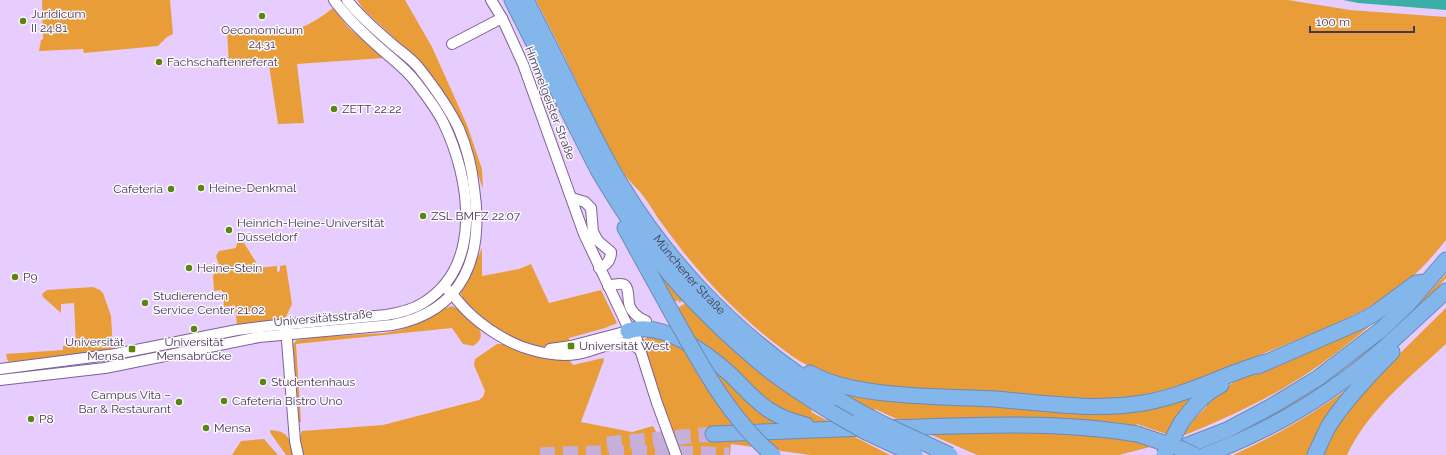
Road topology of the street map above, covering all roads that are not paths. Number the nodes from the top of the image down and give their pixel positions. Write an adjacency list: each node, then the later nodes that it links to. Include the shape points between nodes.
1 (334, 0): 14 (street, Universitätsstraße, via 361,30 401,65 443,122 451,140 465,193 466,220 462,253)
2 (347, 0): 17 (street, Universitätsstraße, via 359,15 418,67 444,103 464,144 471,164 475,190 477,231 470,262)
3 (492, 0): 6 (street, Himmelgeister Straße)
4 (512, 0): 8 (highway, Münchener Straße)
5 (526, 0): 22 (highway, Münchener Straße, via 602,150 651,231 722,310)
6 (502, 18): 7 (street); 9 (street, Himmelgeister Straße, via 524,64)
7 (452, 44)
8 (598, 170): 30 (highway, bridge, via 601,186 706,373 743,424); 31 (highway, Münchener Straße, bridge, via 650,250 700,306 759,363 831,412)
9 (572, 198): 10 (street, Himmelgeister Straße, via 580,222); 10 (street, Himmelgeister Straße, via 589,205 592,212)
10 (590, 230): 12 (street, Himmelgeister Straße); 12 (street, Himmelgeister Straße, via 611,252 610,260)
11 (1446, 260): 13 (highway)
12 (600, 268): 15 (street, Himmelgeister Straße)
13 (1428, 282): 23 (highway, via 1416,284 1374,314); 33 (highway, via 1382,329 1318,378 1226,430)
14 (444, 286): 17 (street); 19 (street, Universitätsstraße, via 423,303)
15 (608, 286): 18 (street, via 626,285 632,310); 21 (street, Himmelgeister Straße, via 627,325)
16 (1446, 292): 36 (highway, via 1382,349 1319,397 1268,427); 37 (highway, via 1341,409 1330,424)
17 (452, 294): 19 (street, Universitätsstraße, via 431,312 418,318 398,324); 21 (street, via 481,324 515,343 540,348 559,348)
18 (646, 321)
19 (374, 322): 20 (street, Universitätsstraße)
20 (286, 329): 24 (street, Universitätsstraße, via 219,333 110,355); 25 (street, Universitätsstraße, via 105,368); 29 (street)
21 (624, 337): 26 (highway, via 637,329 649,329 675,337 714,360 780,417); 28 (street, Himmelgeister Straße, via 636,337)
22 (770, 352): 23 (highway, via 815,376 866,390 1103,406 1168,398); 32 (highway, Münchener Straße, bridge, via 798,374 860,412)
23 (1266, 362): 34 (highway, bridge, via 1213,389 1194,405)
24 (0, 369)
25 (0, 380)
26 (822, 429): 27 (highway); 35 (highway, bridge, via 1061,426 1137,434 1170,444)
27 (713, 434)
28 (674, 453)
29 (298, 455)
30 (773, 455)
31 (915, 455)
32 (950, 455)
33 (1158, 455)
34 (1164, 455)
35 (1194, 455)
36 (1205, 455)
37 (1315, 455)

